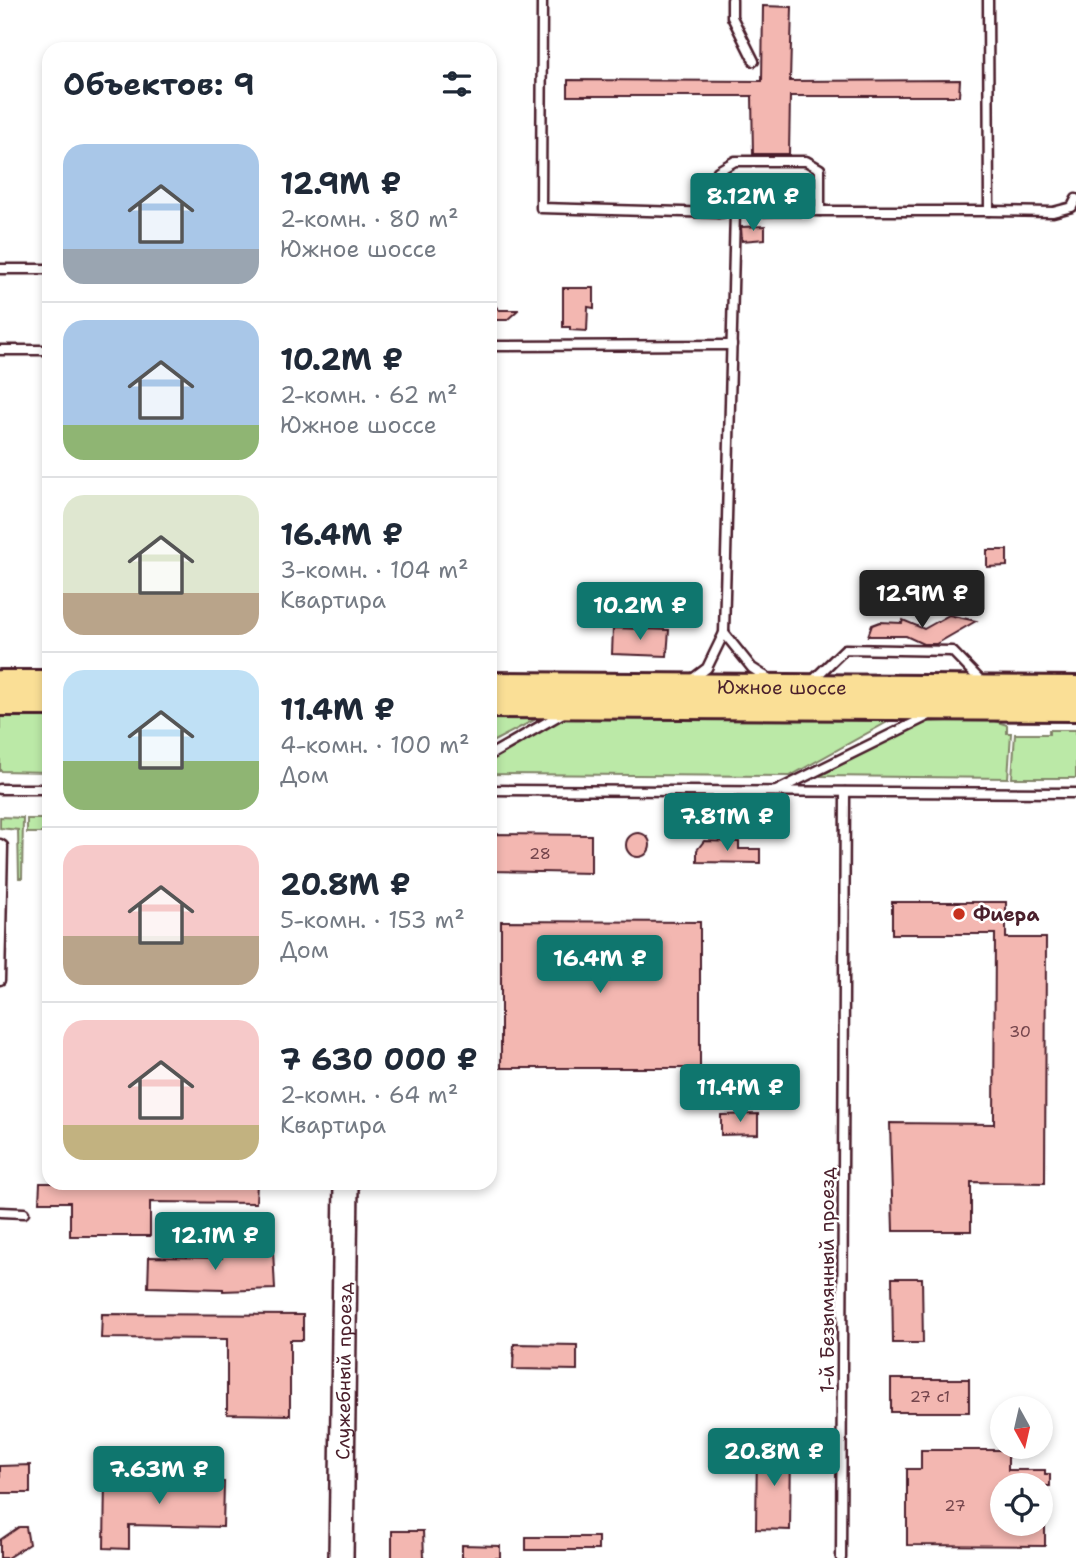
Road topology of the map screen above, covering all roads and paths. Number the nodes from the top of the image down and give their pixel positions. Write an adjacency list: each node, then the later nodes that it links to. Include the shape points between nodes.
1 (542, 0): 9 (lane, via 541,208)
2 (732, 0): 4 (lane, via 732,17)
3 (988, 0): 7 (lane)
4 (754, 61)
5 (1076, 200): 7 (lane, via 1072,207 1053,212)
6 (820, 211): 7 (lane); 8 (lane); 9 (lane, via 820,169 806,161 734,161 718,172)
7 (989, 211)
8 (735, 212): 9 (lane); 12 (lane)
9 (718, 213)
10 (0, 269): 11 (lane)
11 (42, 269)
12 (732, 345): 13 (lane); 16 (lane)
13 (497, 346)
14 (0, 350): 15 (lane)
15 (42, 350)
16 (724, 633): 20 (lane, via 707,668); 21 (lane, via 752,668)
17 (0, 683): 18 (main road)
18 (42, 683)
19 (497, 685): 20 (main road, Южное шоссе)
20 (683, 686): 21 (main road, Южное шоссе)
21 (794, 687): 22 (main road, Южное шоссе); 22 (lane, via 845,649 952,651)
22 (988, 689): 23 (main road, Южное шоссе)
23 (1076, 689)
24 (0, 704): 25 (main road)
25 (42, 704)
26 (497, 705): 27 (main road, Южное шоссе)
27 (576, 705): 28 (main road, Южное шоссе); 30 (lane)
28 (943, 708): 29 (main road, Южное шоссе); 34 (lane)
29 (1076, 708)
30 (497, 751)
31 (0, 789): 32 (lane)
32 (42, 789)
33 (497, 790): 34 (lane)
34 (774, 792): 35 (lane)
35 (845, 792): 36 (lane); 43 (lane, 1-й Безымянный проезд)
36 (1076, 793)
37 (0, 844): 38 (lane)
38 (0, 980)
39 (346, 1190): 42 (street, Служебный проезд)
40 (0, 1212): 41 (lane)
41 (24, 1213)
42 (341, 1558)
43 (841, 1558)

